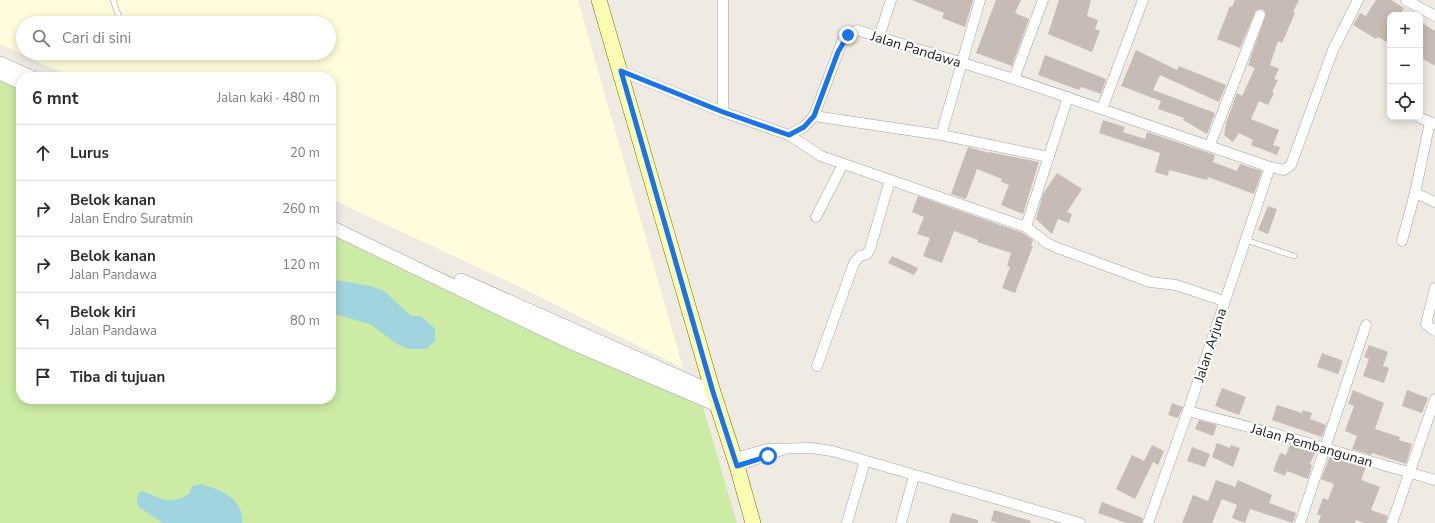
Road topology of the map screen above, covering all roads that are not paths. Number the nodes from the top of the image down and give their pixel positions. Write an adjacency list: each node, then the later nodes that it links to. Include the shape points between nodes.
1 (113, 0): 11 (lane)
2 (599, 0): 16 (main road)
3 (723, 0): 23 (street)
4 (892, 0): 13 (street)
5 (980, 0): 15 (street)
6 (1044, 0): 19 (street)
7 (1142, 0): 22 (street)
8 (1358, 0): 31 (street, via 1333,50 1291,165 1284,170)
9 (1406, 0): 12 (street)
10 (1260, 15): 28 (street)
11 (119, 16)
12 (1435, 16)
13 (879, 37): 15 (street, Jalan Pandawa); 24 (street, Jalan Pandawa, via 857,30 848,35 838,52)
14 (0, 62): 17 (street)
15 (960, 62): 19 (street, Jalan Pandawa); 27 (street)
16 (621, 71): 23 (street); 47 (main road)
17 (21, 72)
18 (0, 73): 20 (street)
19 (1014, 79): 21 (street, Jalan Pandawa)
20 (16, 81)
21 (1068, 97): 22 (street, Jalan Pandawa); 29 (street)
22 (1102, 109): 28 (street, Jalan Pandawa)
23 (723, 112): 26 (street)
24 (814, 116): 26 (street, Jalan Pandawa, via 804,127); 27 (street)
25 (1432, 123): 33 (street)
26 (789, 135): 30 (street, via 820,156)
27 (940, 135): 29 (street)
28 (1210, 145): 31 (street, Jalan Pandawa)
29 (1049, 157): 37 (street)
30 (843, 164): 32 (street); 35 (street)
31 (1270, 167): 39 (street, Jalan Arjuna)
32 (890, 180): 37 (street); 46 (street, via 870,249 854,263)
33 (1415, 193): 34 (street); 40 (street)
34 (1435, 202)
35 (816, 217)
36 (336, 220): 47 (street)
37 (1026, 227): 43 (street, via 1056,247 1150,282 1176,285)
38 (336, 229): 47 (street, via 565,340)
39 (1246, 240): 41 (lane); 43 (street, Jalan Arjuna)
40 (1402, 241)
41 (1294, 256)
42 (1435, 288): 45 (street, via 1426,324)
43 (1224, 301): 49 (street, Jalan Arjuna)
44 (1366, 325): 50 (street)
45 (1435, 331)
46 (817, 366)
47 (715, 398): 52 (main road)
48 (1435, 399): 53 (street)
49 (1188, 411): 50 (street, Jalan Pembangunan); 60 (street, Jalan Arjuna)
50 (1324, 448): 53 (street, Jalan Pembangunan); 61 (street)
51 (864, 461): 52 (street, via 832,451 811,448 784,449 768,456); 54 (street); 57 (street)
52 (736, 462): 56 (main road)
53 (1409, 473): 55 (street, Jalan Pembangunan); 62 (street)
54 (914, 476): 58 (street); 59 (street)
55 (1435, 480)
56 (753, 523)
57 (847, 523)
58 (901, 523)
59 (1080, 523)
60 (1148, 523)
61 (1300, 523)
62 (1392, 523)

